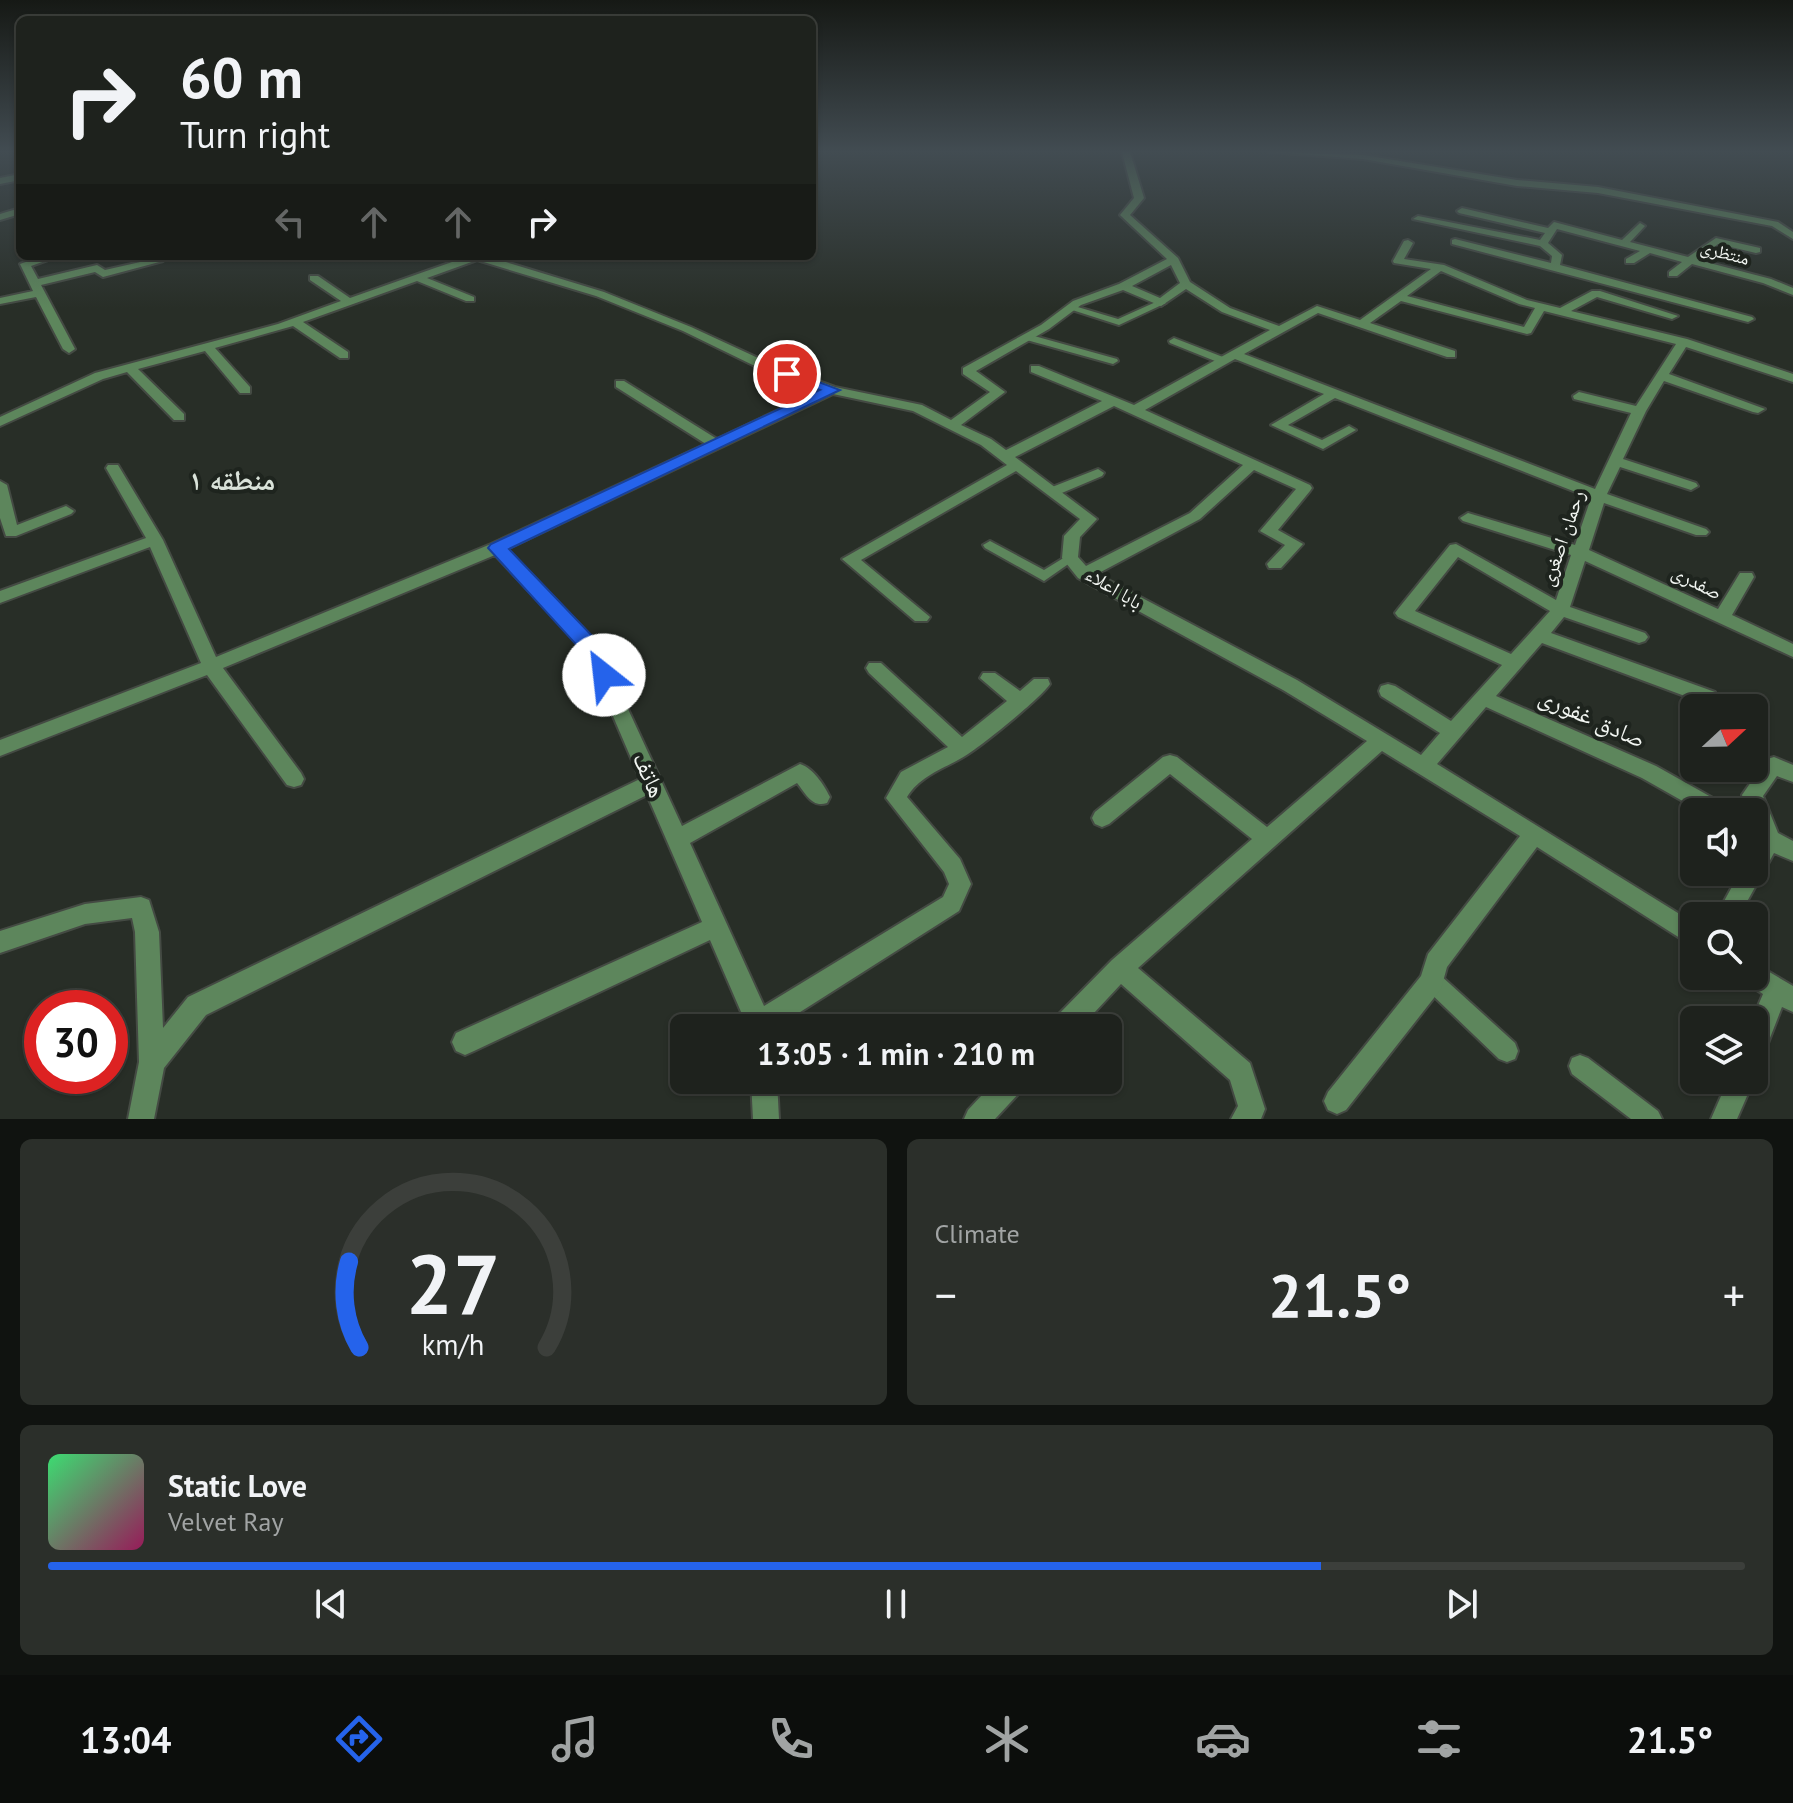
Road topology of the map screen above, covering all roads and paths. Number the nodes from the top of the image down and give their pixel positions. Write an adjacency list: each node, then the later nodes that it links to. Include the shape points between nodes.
1 (1134, 204): 19 (street, via 1125,215)
2 (1672, 204): 9 (street, via 1775,224)
3 (13, 210): 5 (street)
4 (1462, 211): 8 (street, منتظری)
5 (0, 217)
6 (1418, 219): 13 (street)
7 (1640, 226): 12 (street)
8 (1552, 228): 12 (street, منتظری); 13 (street)
9 (1793, 236)
10 (1455, 242): 24 (street)
11 (1408, 243): 23 (street, via 1398,261)
12 (1624, 243): 14 (street, منتظری)
13 (1543, 244): 24 (street, via 1557,255)
14 (1648, 250): 20 (street); 21 (street, منتظری)
15 (1756, 250): 21 (street, via 1716,241)
16 (40, 260): 30 (street, via 25,264)
17 (477, 260): 27 (street)
18 (496, 260): 60 (street, بابا اعلاء, via 600,294)
19 (1174, 260): 28 (street); 29 (street)
20 (1630, 261)
21 (1692, 261): 25 (street); 31 (street, منتظری)
22 (158, 262): 30 (street, via 103,274 97,268)
23 (1440, 267): 32 (street); 37 (street)
24 (1555, 267): 41 (street)
25 (1673, 274)
26 (314, 278): 35 (street)
27 (418, 278): 33 (street); 35 (street)
28 (1186, 284): 36 (street); 44 (street, via 1226,310)
29 (1123, 286): 36 (street); 38 (street)
30 (37, 288): 34 (street); 49 (street)
31 (1793, 292)
32 (1399, 297): 37 (street, via 1527,331); 43 (street)
33 (470, 299)
34 (0, 301)
35 (349, 302): 42 (street)
36 (1161, 303): 38 (lane, via 1119,322)
37 (1541, 307): 39 (street)
38 (1071, 308): 45 (street)
39 (1560, 312): 40 (street, via 1596,293); 47 (street)
40 (1672, 316)
41 (1748, 319)
42 (295, 322): 48 (street); 51 (street)
43 (1363, 323): 44 (street, via 1317,309); 50 (street)
44 (1280, 330): 52 (street)
45 (1027, 337): 53 (lane); 69 (street, via 967,371 999,392)
46 (1174, 341): 52 (lane)
47 (1683, 342): 56 (street, رحمان اصغری); 57 (street)
48 (208, 347): 54 (street); 59 (street)
49 (69, 349)
50 (1451, 354)
51 (344, 355)
52 (1229, 358): 61 (street); 65 (street)
53 (1113, 361)
54 (130, 368): 67 (street); 68 (street, via 99,376)
55 (1035, 369): 63 (street)
56 (1662, 376): 64 (street); 66 (street, رحمان اصغری)
57 (1793, 378)
58 (620, 384): 71 (street)
59 (245, 390)
60 (832, 390): 69 (street, بابا اعلاء, via 917,408); 71 (street)
61 (1335, 393): 70 (street, via 1278,425 1323,445); 80 (street)
62 (1579, 396): 66 (street)
63 (1113, 401): 65 (street); 72 (street)
64 (1758, 409)
65 (1135, 410): 74 (street)
66 (1639, 411): 73 (street, رحمان اصغری)
67 (179, 417)
68 (0, 422)
69 (952, 425): 72 (street, بابا اعلاء)
70 (1349, 430)
71 (717, 445): 86 (street)
72 (1011, 461): 79 (street, بابا اعلاء); 94 (street, via 850,559)
73 (1615, 461): 78 (street); 80 (street, رحمان اصغری)
74 (1252, 464): 89 (street, via 1305,488 1268,531 1295,544); 90 (street, via 1195,516)
75 (113, 468): 84 (street)
76 (1098, 473): 79 (lane)
77 (0, 485): 81 (street, via 11,533)
78 (1691, 486)
79 (1052, 492): 88 (street, بابا اعلاء, via 1089,519 1072,536)
80 (1599, 496): 83 (street); 87 (street, رحمان اصغری)
81 (66, 511)
82 (1468, 518): 87 (street, صفدری)
83 (1701, 532)
84 (155, 540): 92 (street); 100 (street)
85 (990, 545): 88 (lane, via 1044,576)
86 (497, 548): 100 (street); 115 (street, هاتف, via 592,648)
87 (1580, 552): 93 (street, رحمان اصغری); 95 (street, صفدری)
88 (1070, 558): 90 (street, بابا اعلاء)
89 (1275, 564)
90 (1084, 574): 109 (street, بابا اعلاء)
91 (1746, 577): 95 (street)
92 (0, 597)
93 (1561, 610): 96 (street, رحمان اصغری); 97 (street); 99 (street, via 1456,549 1404,613)
94 (921, 617)
95 (1721, 619): 98 (street, صفدری)
96 (1538, 635): 99 (street, رحمان اصغری); 105 (street)
97 (1639, 637)
98 (1793, 651)
99 (1514, 663): 106 (street, رحمان اصغری)
100 (211, 666): 110 (street); 114 (street)
101 (875, 668): 111 (street)
102 (989, 678): 107 (street)
103 (1041, 684): 107 (street)
104 (1388, 691): 108 (street)
105 (1700, 694)
106 (1483, 698): 108 (street, رحمان اصغری); 117 (street, صادق غفوری)
107 (1021, 701): 111 (street)
108 (1453, 732): 112 (street, رحمان اصغری)
109 (1381, 740): 112 (street, بابا اعلاء); 122 (street)
110 (0, 748)
111 (962, 748): 132 (street, via 908,778 896,798 952,866 960,884 951,904)
112 (1423, 766): 120 (street, بابا اعلاء)
113 (1793, 774): 118 (street, via 1774,765)
114 (294, 779)
115 (652, 783): 121 (street, هاتف); 137 (street, via 197,1006)
116 (820, 797): 121 (street, via 800,772)
117 (1695, 798)
118 (1753, 798)
119 (1102, 818): 122 (street, via 1170,763)
120 (1534, 834): 126 (street, بابا اعلاء); 129 (street, via 1436,962)
121 (678, 839): 125 (street, هاتف)
122 (1267, 839): 128 (street)
123 (1768, 839): 124 (street)
124 (1793, 852)
125 (717, 926): 131 (street, هاتف); 135 (street)
126 (1680, 927)
127 (0, 942): 137 (street, via 85,914 141,907 147,932)
128 (1120, 968): 133 (street); 146 (street, via 1241,1072 1252,1109)
129 (1432, 981): 136 (lane); 142 (street)
130 (1785, 994): 134 (street)
131 (756, 1014)
132 (778, 1014)
133 (1076, 1014)
134 (1768, 1023)
135 (465, 1042)
136 (1507, 1051)
137 (152, 1062): 143 (street)
138 (1580, 1066): 147 (lane)
139 (765, 1094): 144 (street)
140 (1001, 1094): 145 (street)
141 (1735, 1094): 148 (street)
142 (1337, 1101)
143 (141, 1119)
144 (766, 1119)
145 (977, 1119)
146 (1244, 1119)
147 (1650, 1119)
148 (1724, 1119)

